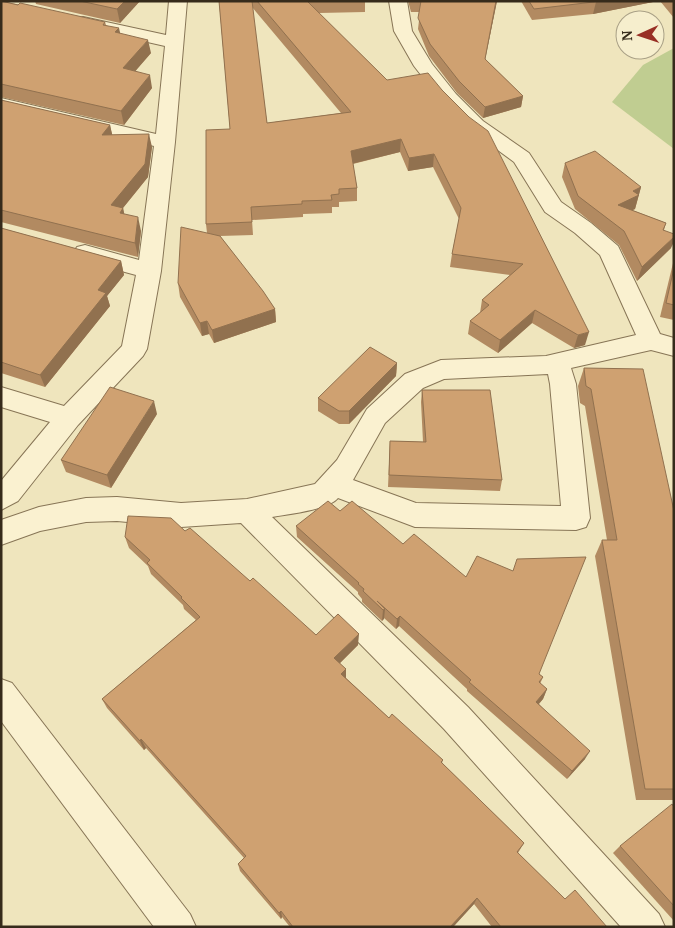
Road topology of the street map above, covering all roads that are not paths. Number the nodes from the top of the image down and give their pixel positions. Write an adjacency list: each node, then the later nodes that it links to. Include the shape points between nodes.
1 (178, 1): 4 (street)
2 (398, 1): 9 (street, via 403,31 424,66 476,125 522,158 553,207 610,251)
3 (68, 19): 4 (street)
4 (173, 42): 6 (street)
5 (1, 104): 6 (street)
6 (165, 142): 8 (street)
7 (66, 248): 8 (street)
8 (149, 271): 12 (street, via 134,349)
9 (662, 344): 10 (street, via 609,349)
10 (557, 362): 13 (street, via 441,370 414,381 376,416 347,468); 13 (street, via 563,384 576,518 415,515)
11 (1, 397): 12 (street)
12 (69, 418): 14 (street)
13 (333, 484): 15 (street, via 324,494)
14 (1, 498)
15 (247, 510): 16 (street, via 181,515 117,509 86,510 40,519); 19 (street, via 456,718)
16 (1, 533)
17 (1, 694): 18 (street)
18 (177, 927)
19 (646, 927)

